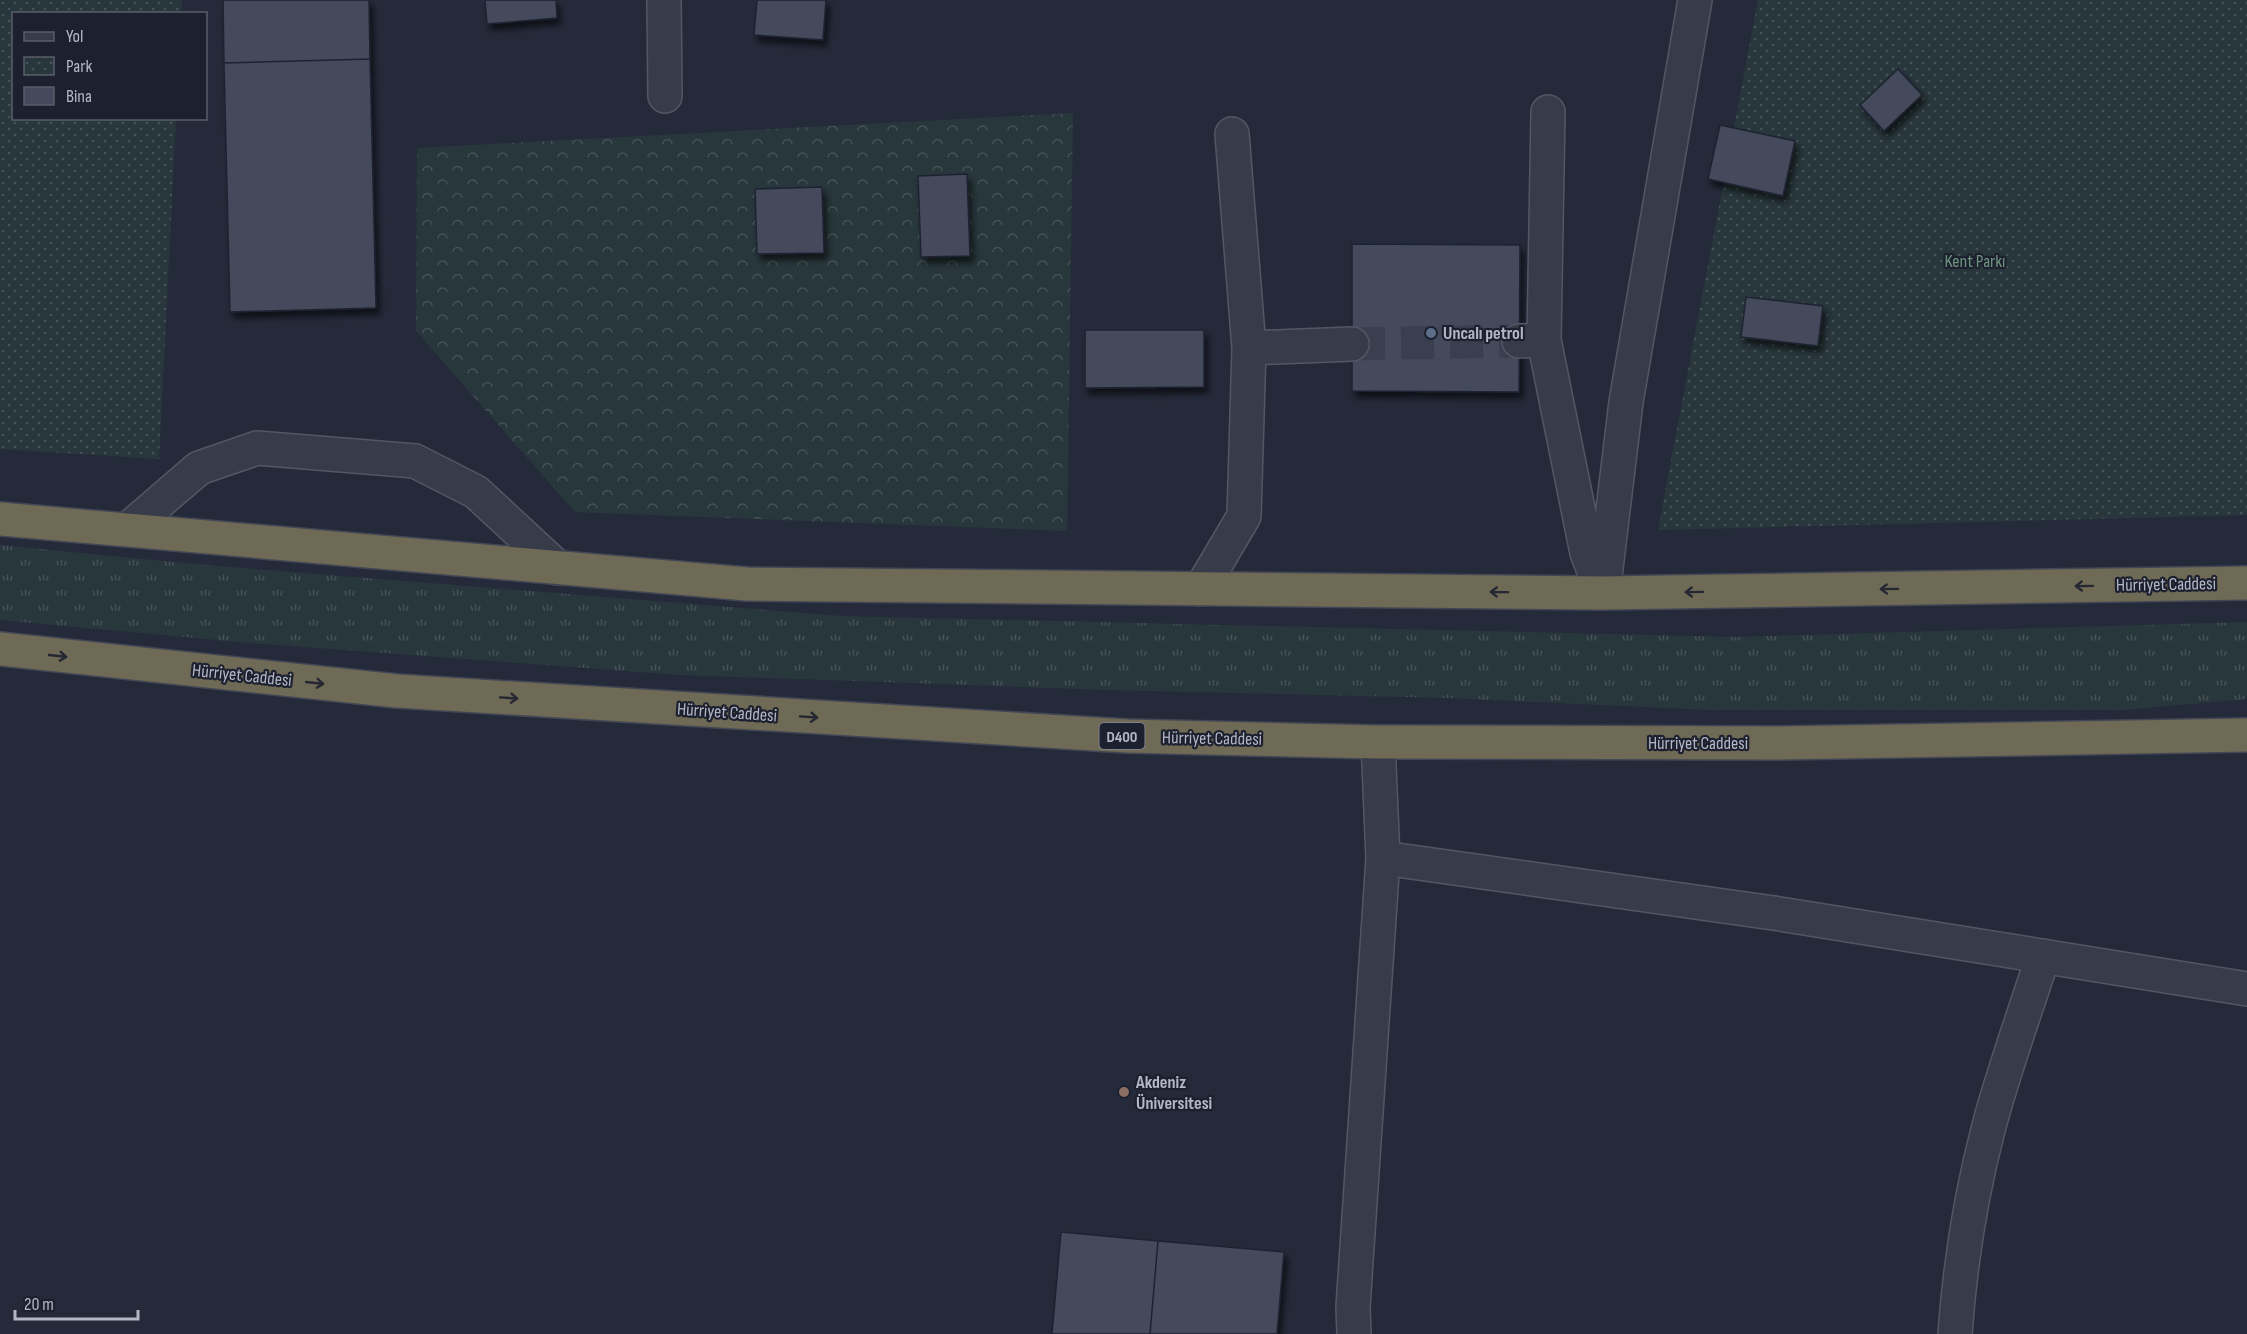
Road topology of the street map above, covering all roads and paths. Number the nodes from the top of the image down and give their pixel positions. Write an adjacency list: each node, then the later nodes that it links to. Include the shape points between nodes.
1 (664, 0): 3 (street)
2 (1695, 0): 13 (street, via 1626,402)
3 (665, 96)
4 (1548, 112): 13 (street, via 1532,340 1587,553)
5 (1232, 134): 7 (street)
6 (1352, 344): 7 (street)
7 (1250, 348): 12 (street, via 1244,516)
8 (0, 519): 9 (highway, Hürriyet Caddesi)
9 (127, 530): 10 (highway, Hürriyet Caddesi); 10 (street, via 200,468 257,448 415,461 476,492)
10 (558, 568): 12 (highway, Hürriyet Caddesi, via 747,584)
11 (2247, 583): 13 (highway, Hürriyet Caddesi, one-way to 13)
12 (1201, 589): 13 (highway, Hürriyet Caddesi, one-way to 12)
13 (1603, 593)
14 (0, 650): 16 (highway, Hürriyet Caddesi / D400, one-way to 16, via 397,691 1127,736)
15 (2247, 735): 16 (highway, Hürriyet Caddesi / D400, via 1778,743)
16 (1378, 742): 17 (street)
17 (1383, 858): 18 (street); 20 (street)
18 (2043, 956): 19 (street); 21 (street, via 1975,1184 1964,1242)
19 (2247, 989)
20 (1354, 1334)
21 (1955, 1334)

